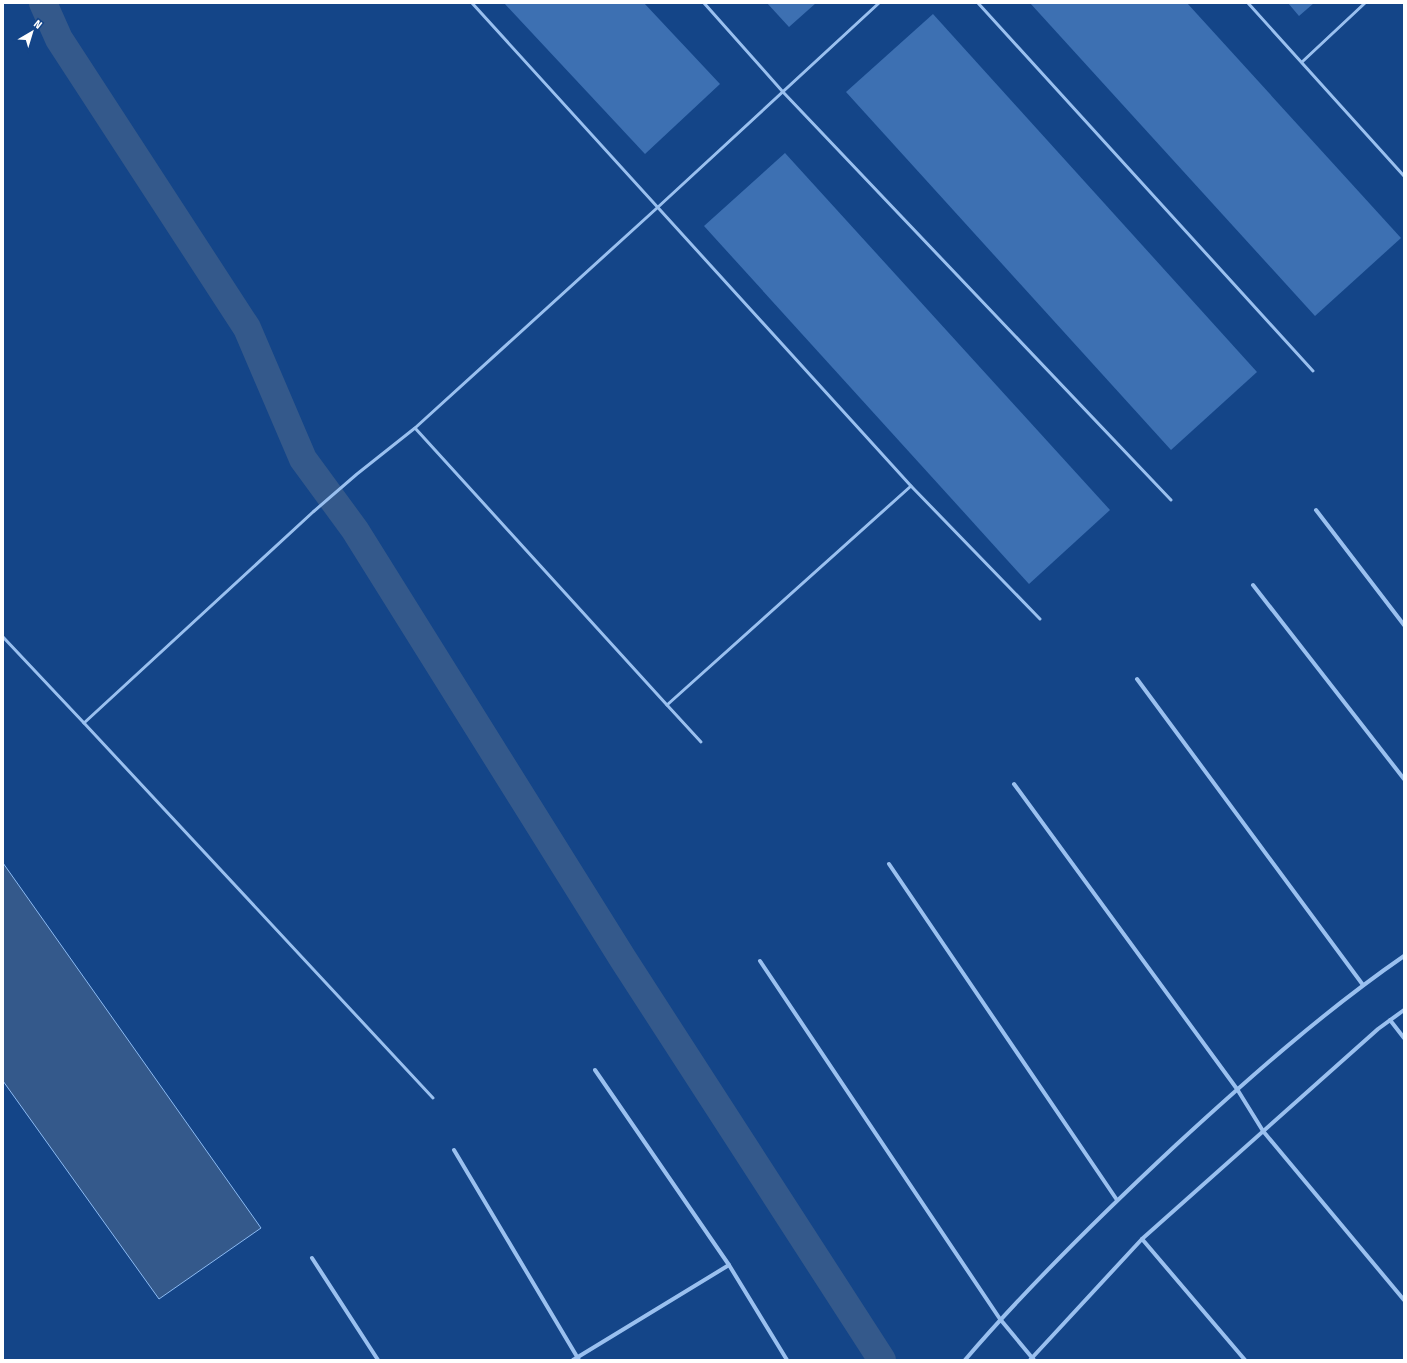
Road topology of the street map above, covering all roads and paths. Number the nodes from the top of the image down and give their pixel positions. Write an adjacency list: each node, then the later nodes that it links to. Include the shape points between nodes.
1 (472, 3): 10 (lane)
2 (704, 3): 8 (lane)
3 (879, 3): 8 (lane)
4 (978, 3): 11 (lane)
5 (1248, 3): 7 (lane)
6 (1365, 3): 7 (lane)
7 (1302, 62): 9 (lane)
8 (783, 92): 10 (lane); 14 (lane)
9 (1404, 176)
10 (658, 208): 12 (lane); 13 (lane)
11 (1313, 371)
12 (415, 428): 21 (lane); 22 (lane, via 313,512)
13 (911, 486): 17 (lane); 21 (lane)
14 (1171, 500)
15 (1316, 510): 18 (street)
16 (1252, 585): 24 (street)
17 (1040, 619)
18 (1404, 625)
19 (3, 637): 22 (lane)
20 (1137, 679): 29 (street)
21 (667, 705): 23 (lane)
22 (84, 723): 35 (lane)
23 (702, 742)
24 (1404, 779)
25 (1014, 784): 34 (street)
26 (889, 864): 38 (street)
27 (1404, 956): 29 (street)
28 (760, 961): 43 (street)
29 (1363, 985): 34 (street)
30 (1404, 1010): 31 (street)
31 (1390, 1020): 32 (street); 36 (street)
32 (1404, 1038)
33 (595, 1070): 41 (street)
34 (1237, 1089): 36 (street); 38 (street)
35 (433, 1098)
36 (1263, 1131): 39 (street); 42 (street)
37 (454, 1150): 44 (street)
38 (1117, 1200): 43 (street)
39 (1142, 1239): 45 (street); 50 (street)
40 (312, 1258): 46 (street)
41 (729, 1265): 44 (street); 48 (street)
42 (1404, 1300)
43 (1000, 1319): 45 (street); 49 (street)
44 (578, 1359): 47 (street)
45 (1032, 1359)
46 (378, 1360)
47 (573, 1360)
48 (787, 1360)
49 (965, 1360)
50 (1245, 1360)

